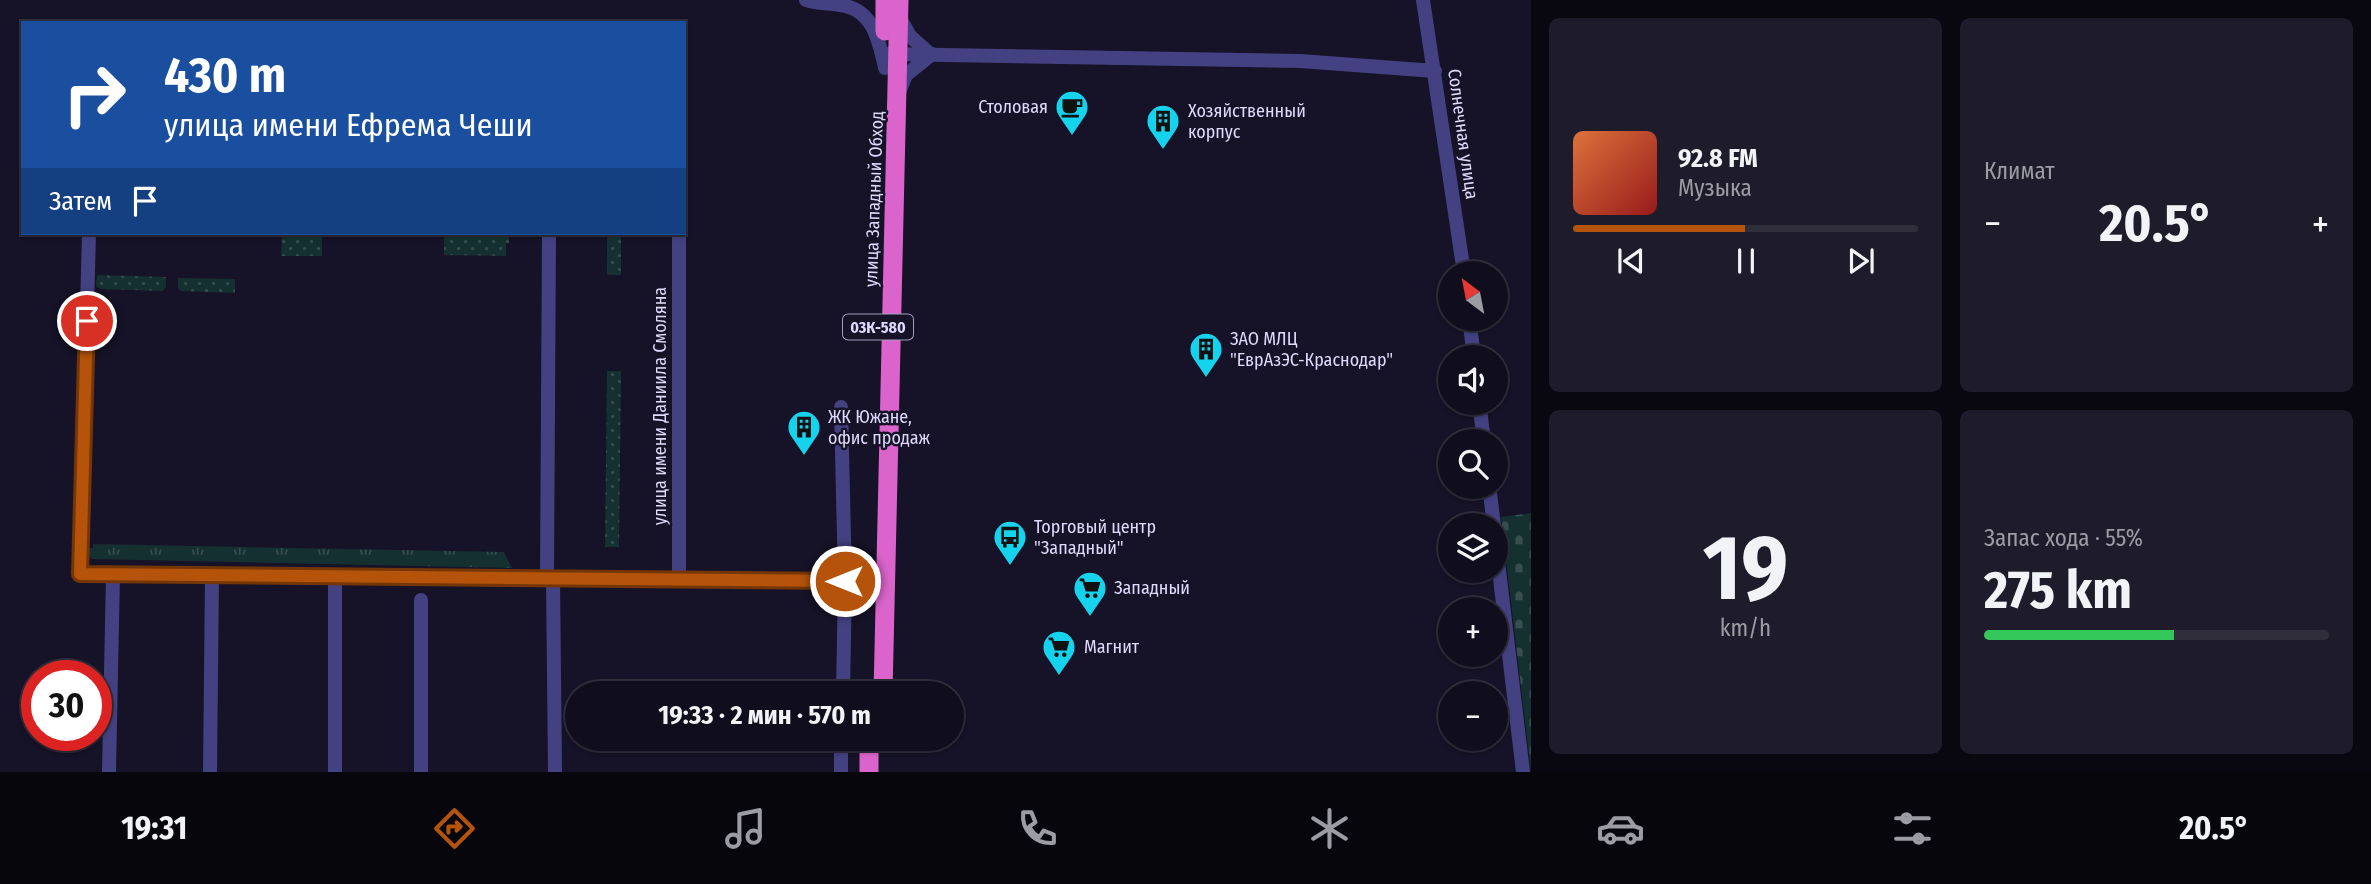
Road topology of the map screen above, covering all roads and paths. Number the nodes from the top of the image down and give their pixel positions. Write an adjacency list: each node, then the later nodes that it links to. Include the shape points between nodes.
1 (806, 0): 5 (street, via 852,7 863,14)
2 (1423, 0): 6 (street, Солнечная улица)
3 (894, 5): 4 (street, via 903,27); 5 (highway, улица Западный Обход / 03К-580)
4 (932, 54): 5 (street); 6 (street, via 1300,61); 7 (street, via 906,75)
5 (890, 59): 7 (highway, улица Западный Обход / 03К-580); 22 (highway, улица Западный Обход / 03К-580)
6 (1435, 71): 11 (street, Солнечная улица)
7 (898, 95): 23 (highway, улица Западный Обход / 03К-580)
8 (89, 235): 13 (street, via 80,574)
9 (549, 235): 16 (street)
10 (680, 235): 17 (street, улица имени Даниила Смоляна)
11 (1462, 261)
12 (841, 407): 18 (street)
13 (113, 574): 14 (street); 27 (street)
14 (212, 575): 15 (street); 28 (street)
15 (335, 576): 16 (street); 29 (street)
16 (550, 578): 17 (street); 31 (street)
17 (679, 579): 18 (street)
18 (845, 581): 21 (street)
19 (1501, 583): 35 (street)
20 (421, 600): 30 (street)
21 (843, 681)
22 (869, 681)
23 (883, 681)
24 (841, 751): 32 (street)
25 (869, 751): 33 (highway)
26 (883, 751): 34 (highway)
27 (109, 772)
28 (210, 772)
29 (335, 772)
30 (421, 772)
31 (555, 772)
32 (841, 772)
33 (869, 772)
34 (882, 772)
35 (1523, 772)

